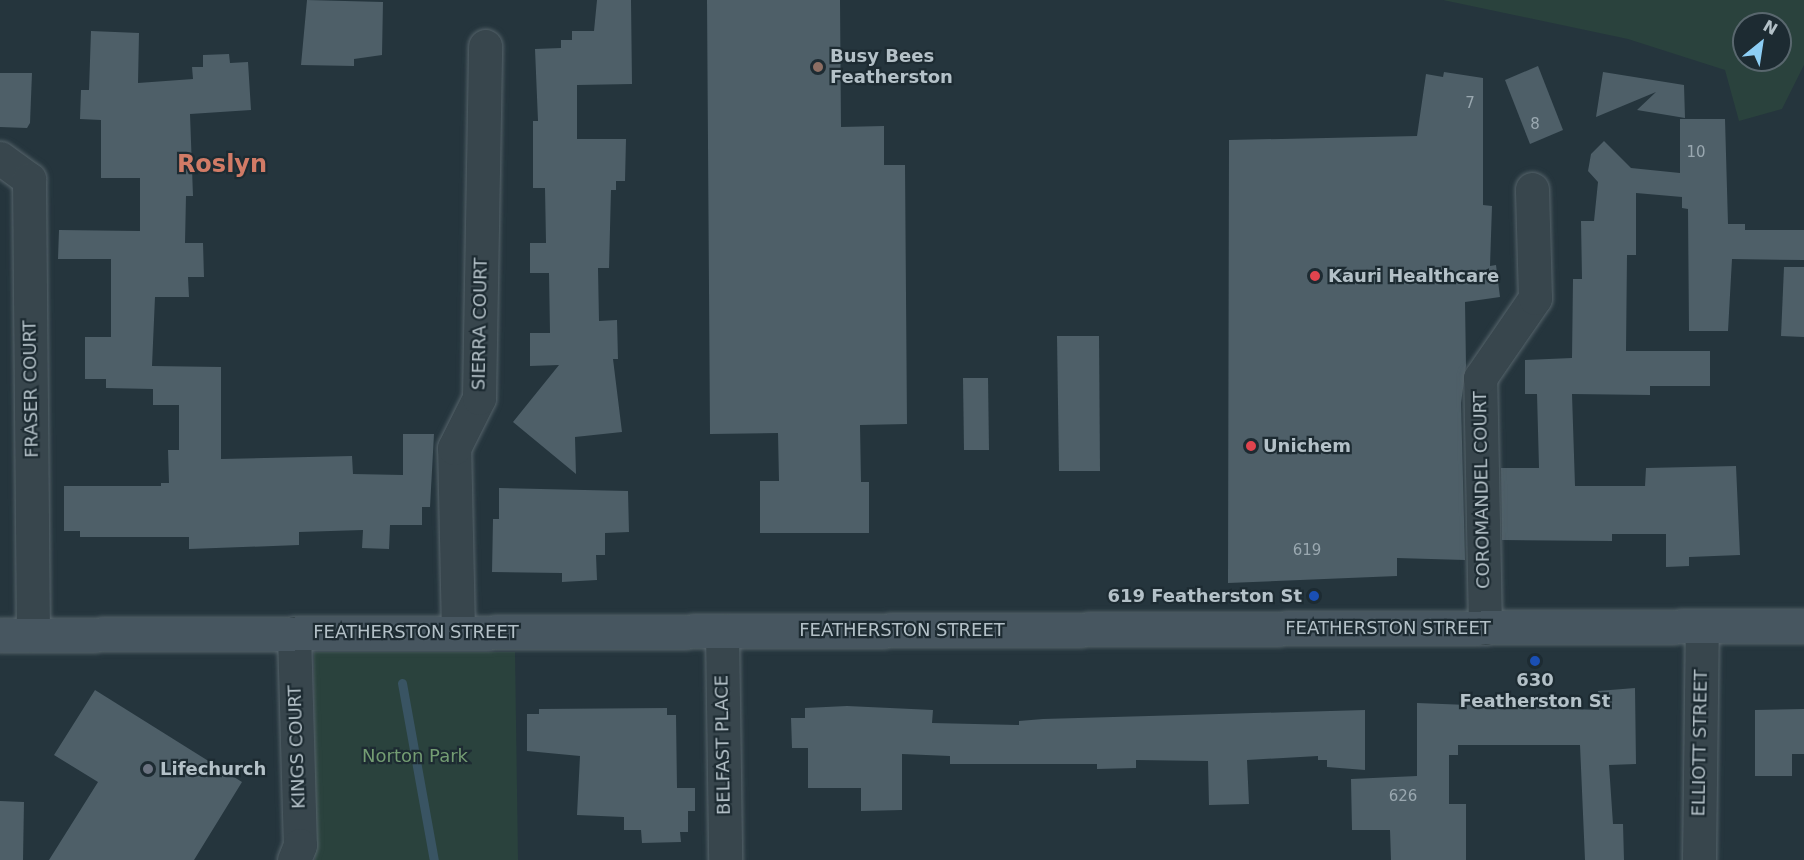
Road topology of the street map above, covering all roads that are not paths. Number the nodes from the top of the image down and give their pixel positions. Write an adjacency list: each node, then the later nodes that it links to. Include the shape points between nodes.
1 (485, 46): 8 (street, SIERRA COURT, via 479,398 454,448)
2 (0, 158): 10 (street, FRASER COURT, via 29,179)
3 (1532, 189): 6 (street, COROMANDEL COURT, via 1535,298 1480,378)
4 (1804, 626): 5 (main road, FEATHERSTON STREET)
5 (1702, 627): 6 (main road, FEATHERSTON STREET); 14 (street, ELLIOTT STREET)
6 (1485, 628): 7 (main road, FEATHERSTON STREET)
7 (722, 631): 8 (main road, FEATHERSTON STREET); 13 (street, BELFAST PLACE)
8 (459, 632): 9 (main road, FEATHERSTON STREET)
9 (294, 633): 10 (main road, FEATHERSTON STREET); 12 (street, KINGS COURT, via 300,845)
10 (33, 635): 11 (main road, FEATHERSTON STREET)
11 (0, 636)
12 (294, 860)
13 (725, 860)
14 (1699, 860)

